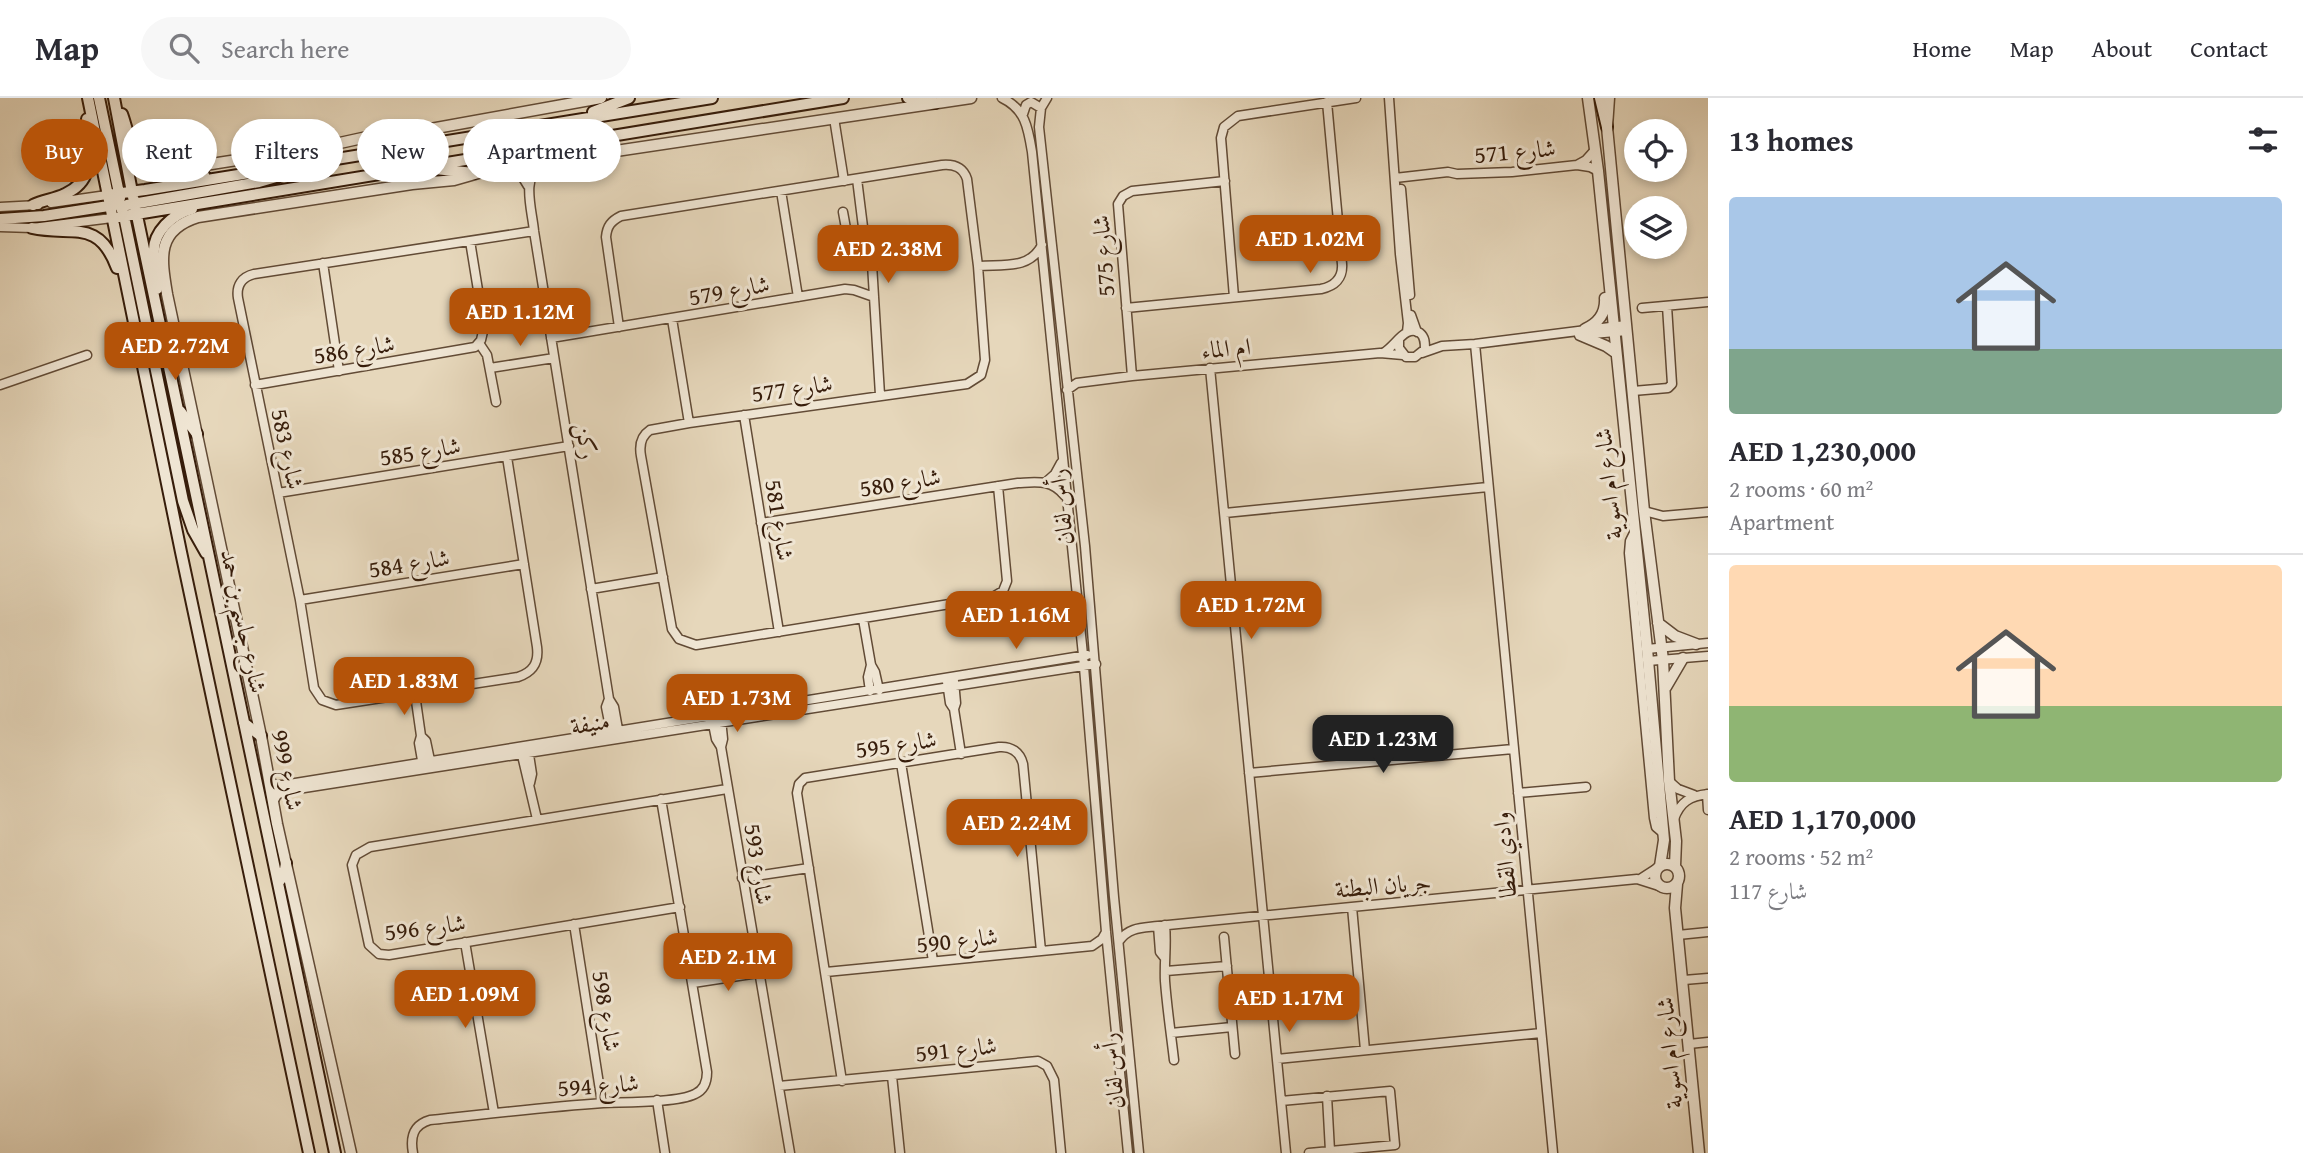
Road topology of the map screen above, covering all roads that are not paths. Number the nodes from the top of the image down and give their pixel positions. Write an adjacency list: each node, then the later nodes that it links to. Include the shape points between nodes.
1 (115, 98): 21 (main road); 48 (main road, شارع جاسم بن حمد)
2 (601, 98): 30 (street)
3 (629, 98): 22 (main road)
4 (712, 98): 23 (main road)
5 (843, 98): 25 (main road)
6 (908, 98): 17 (main road)
7 (971, 98): 17 (street)
8 (1002, 98): 19 (street)
9 (1047, 98): 18 (street)
10 (1356, 98): 16 (street)
11 (1389, 98): 39 (street)
12 (1588, 98): 27 (street, شارع ام اسوية)
13 (1600, 98): 24 (main road)
14 (1609, 98): 24 (street, شارع ام اسوية)
15 (92, 99): 48 (main road, شارع جاسم بن حمد); 49 (main road, via 87,126 90,160 84,176 71,191)
16 (1327, 102): 41 (street, via 1233,118 1221,138); 68 (street, via 1341,275 1328,287)
17 (935, 103): 20 (street)
18 (1041, 108): 19 (street, via 1031,102); 96 (street, رأس لفان, via 1039,127)
19 (1023, 114): 59 (street, رأس لفان)
20 (834, 118): 28 (street); 40 (street)
21 (123, 119)
22 (581, 119)
23 (585, 119)
24 (1607, 127): 76 (street, شارع ام اسوية)
25 (621, 135)
26 (463, 139): 29 (main road)
27 (1595, 150): 31 (street, شارع 571); 32 (street, شارع ام اسوية)
28 (621, 151)
29 (343, 158)
30 (217, 164)
31 (1577, 165): 32 (street, شارع 571); 39 (street, شارع 571)
32 (1598, 171): 63 (street, شارع ام اسوية)
33 (217, 174): 35 (main road)
34 (231, 175): 35 (main road)
35 (227, 176): 48 (main road)
36 (463, 177): 108 (street, شارع 999, via 198,216 172,230 162,267)
37 (357, 178): 47 (main road)
38 (856, 179): 40 (street, شارع 577); 57 (street); 62 (street, شارع 577, via 942,165 961,169 967,179)
39 (1398, 180): 78 (street); 79 (street)
40 (844, 181): 46 (street, شارع 577)
41 (1225, 181): 68 (street); 72 (street, شارع 575, via 1132,191 1123,196 1117,209)
42 (260, 182): 48 (main road)
43 (525, 182): 45 (street)
44 (530, 182): 45 (street)
45 (529, 189): 56 (street, ركن)
46 (781, 191): 66 (street); 75 (street, شارع 577, via 614,220 606,237)
47 (205, 201): 48 (main road); 69 (main road, via 176,215 158,237)
48 (123, 203): 49 (street); 52 (main road, شارع جاسم بن حمد); 53 (main road); 69 (main road, شارع جاسم بن حمد); 124 (main road, via 183,501)
49 (33, 205): 50 (street)
50 (0, 207)
51 (843, 212): 57 (street, via 847,234)
52 (111, 218): 55 (street); 65 (main road, شارع جاسم بن حمد)
53 (0, 219)
54 (0, 227): 55 (street)
55 (32, 228): 65 (main road, via 74,230 95,237 108,249)
56 (534, 231): 58 (street, شارع 583); 81 (street, ركن)
57 (864, 235): 67 (street)
58 (470, 241): 61 (street, شارع 583); 84 (street, via 484,327)
59 (1042, 245): 60 (street); 64 (street, رأس لفان)
60 (1027, 262): 62 (street); 64 (street)
61 (323, 263): 95 (street); 100 (street, شارع 583, via 254,274 240,282 238,298)
62 (978, 267): 103 (street, شارع 577, via 985,360 982,375 967,384)
63 (1608, 270): 77 (street, شارع ام اسوية); 80 (street, via 1604,313)
64 (1045, 278): 111 (street, رأس لفان)
65 (126, 286): 226 (main road, شارع جاسم بن حمد)
66 (798, 297): 67 (street, شارع 579, via 845,289); 74 (street, شارع 579)
67 (874, 297): 103 (street)
68 (1234, 297): 72 (street)
69 (155, 299): 105 (main road, شارع جاسم بن حمد)
70 (1708, 302): 71 (street)
71 (1667, 306): 73 (street); 102 (street, via 1673,382 1669,387)
72 (1126, 308): 97 (street, شارع 575)
73 (1642, 308)
74 (672, 319): 75 (street, شارع 579); 107 (street, شارع 579)
75 (619, 327): 81 (street, شارع 579)
76 (1626, 328): 77 (street); 102 (street, شارع ام اسوية)
77 (1614, 329): 80 (street); 88 (street, شارع ام اسوية)
78 (1407, 332): 79 (street); 82 (street)
79 (1417, 332): 83 (street)
80 (1582, 332): 85 (street); 88 (street)
81 (551, 338): 92 (street, ركن)
82 (1399, 340): 89 (street); 91 (street)
83 (1424, 340): 86 (street); 87 (street)
84 (479, 343): 93 (street); 95 (street, شارع 586, via 470,349)
85 (1475, 344): 86 (street); 114 (street, وادي القطا)
86 (1442, 346): 87 (street)
87 (1422, 353): 91 (street)
88 (1616, 353): 122 (street, شارع ام اسوية)
89 (1380, 354): 91 (street, ام الماء); 94 (street, ام الماء)
90 (87, 355): 99 (street)
91 (1403, 355)
92 (554, 358): 93 (street); 109 (street, ركن)
93 (490, 368): 104 (street)
94 (1210, 368): 97 (street, ام الماء); 119 (street)
95 (339, 371): 100 (street, شارع 586)
96 (1066, 373): 98 (street); 101 (street, رأس لفان)
97 (1132, 376): 98 (street, ام الماء)
98 (1077, 383): 101 (street, ام الماء)
99 (0, 385)
100 (255, 385): 115 (street, شارع 583)
101 (1067, 390): 136 (street, رأس لفان)
102 (1633, 393): 117 (street, شارع ام اسوية)
103 (880, 395): 106 (street, شارع 577)
104 (496, 402)
105 (177, 406): 108 (main road); 124 (main road, شارع جاسم بن حمد)
106 (744, 415): 107 (street, شارع 577); 121 (street, شارع 581)
107 (690, 423): 126 (street, شارع 577, via 650,430 640,444)
108 (197, 435): 150 (street, شارع 999)
109 (569, 446): 110 (street, شارع 585); 127 (street, ركن)
110 (507, 457): 115 (street, شارع 585); 125 (street, شارع 583)
111 (1062, 462): 112 (street); 116 (street, رأس لفان)
112 (1046, 482): 113 (street, شارع 580); 116 (street)
113 (998, 486): 121 (street, شارع 580); 129 (street, شارع 577, via 1007,582 1003,592 983,600)
114 (1488, 487): 119 (street); 152 (street, وادي القطا)
115 (278, 493): 128 (street, شارع 583)
116 (1065, 496): 139 (street, رأس لفان)
117 (1644, 511): 120 (street); 123 (street, شارع ام اسوية)
118 (1708, 512): 120 (street)
119 (1225, 513): 156 (street)
120 (1663, 516): 123 (street)
121 (761, 523): 131 (street, شارع 581)
122 (1634, 531): 135 (street, شارع ام اسوية); 169 (street, via 1630,564 1654,821)
123 (1646, 531): 130 (street, شارع ام اسوية)
124 (209, 558): 148 (main road, شارع جاسم بن حمد)
125 (524, 564): 128 (street, شارع 584); 146 (street, شارع 583, via 538,653 533,668 519,677)
126 (663, 578): 127 (street); 131 (street, شارع 577, via 672,629 684,643)
127 (592, 589): 149 (street, ركن)
128 (300, 600): 146 (street, شارع 583, via 314,688 322,700 336,705)
129 (863, 619): 131 (street, شارع 577); 144 (street)
130 (1658, 623): 133 (street); 134 (street, شارع ام اسوية)
131 (779, 632)
132 (1708, 643): 133 (street)
133 (1696, 644): 134 (street)
134 (1661, 648): 135 (street); 140 (street, شارع ام اسوية)
135 (1647, 649): 141 (street, شارع ام اسوية)
136 (1095, 654): 139 (street); 142 (street, رأس لفان)
137 (1707, 657): 138 (street)
138 (1683, 658): 140 (street); 145 (street)
139 (1083, 660): 142 (street); 143 (street, منيفة); 181 (street, رأس لفان)
140 (1663, 660): 141 (street); 145 (street, شارع ام اسوية)
141 (1648, 661): 169 (street, شارع ام اسوية)
142 (1096, 664): 180 (street, رأس لفان)
143 (951, 681): 144 (street, منيفة); 147 (street, منيفة); 153 (street, شارع 595)
144 (875, 690): 147 (street, منيفة)
145 (1664, 691): 157 (street, شارع ام اسوية)
146 (415, 694): 155 (street)
147 (717, 720): 149 (street, منيفة); 160 (street, شارع 593)
148 (244, 723): 150 (main road); 176 (main road, شارع جاسم بن حمد)
149 (615, 735): 151 (street, منيفة)
150 (261, 736): 158 (street, شارع 999)
151 (525, 749): 155 (street, منيفة); 167 (street)
152 (1513, 749): 156 (street); 161 (street, وادي القطا)
153 (961, 754): 154 (street, شارع 595); 197 (street, شارع 595, via 1007,747 1022,760)
154 (901, 763): 173 (street, شارع 595, via 802,781 797,793); 199 (street)
155 (427, 765): 158 (street, منيفة, via 277,786); 165 (street, منيفة, via 285,791)
156 (1250, 773): 185 (street)
157 (1669, 781): 163 (street); 168 (street, شارع ام اسوية)
158 (269, 782): 165 (street, شارع 999)
159 (1586, 787): 161 (street)
160 (727, 789): 164 (street, شارع 596); 174 (street, شارع 593)
161 (1518, 793): 179 (street, وادي القطا)
162 (1707, 794): 163 (street); 166 (street)
163 (1694, 796): 168 (street, via 1680,806)
164 (661, 799): 167 (street, شارع 596); 182 (street, شارع 594)
165 (273, 802): 170 (street, شارع 999)
166 (1708, 810)
167 (537, 819): 195 (street, شارع 596, via 370,847 354,859 352,869 367,940 374,951 388,955)
168 (1673, 821): 171 (street, شارع ام اسوية)
169 (1663, 833): 172 (street, شارع ام اسوية)
170 (286, 863): 176 (main road); 228 (street, شارع 999)
171 (1675, 866): 172 (street); 177 (street)
172 (1659, 867): 175 (street, جريان البطنة); 178 (street, via 1655,876)
173 (809, 868): 174 (street); 202 (street, شارع 595)
174 (742, 878): 203 (street, شارع 593)
175 (1637, 879): 178 (street, جريان البطنة); 179 (street, جريان البطنة)
176 (278, 883): 227 (main road, شارع جاسم بن حمد)
177 (1677, 884): 178 (street); 184 (street, شارع ام اسوية)
178 (1661, 887): 184 (street, شارع ام اسوية)
179 (1526, 890): 183 (street, جريان البطنة); 209 (street, وادي القطا)
180 (1114, 897): 181 (street); 186 (street, رأس لفان)
181 (1103, 898): 190 (street, رأس لفان)
182 (680, 907): 187 (street, شارع 596); 206 (street, شارع 594)
183 (1352, 907): 185 (street, جريان البطنة); 212 (street)
184 (1675, 908): 192 (street, شارع ام اسوية)
185 (1263, 917): 188 (street, جريان البطنة); 214 (street)
186 (1117, 921): 189 (street); 194 (street, رأس لفان)
187 (574, 924): 195 (street, شارع 596); 222 (street, شارع 598)
188 (1162, 926): 189 (street, جريان البطنة); 201 (street, via 1160,952)
189 (1132, 929): 194 (street)
190 (1106, 932): 196 (street); 198 (street, رأس لفان)
191 (1708, 932): 192 (street)
192 (1678, 935): 205 (street, شارع ام اسوية)
193 (1224, 937): 200 (street)
194 (1119, 941): 235 (street, رأس لفان)
195 (465, 942): 223 (street)
196 (1092, 946): 197 (street, شارع 590); 198 (street)
197 (1041, 951): 199 (street, شارع 590)
198 (1109, 960): 234 (street, رأس لفان)
199 (933, 961): 202 (street, شارع 590)
200 (1227, 966): 201 (street); 207 (street)
201 (1166, 971): 208 (street)
202 (826, 972): 217 (street, شارع 595)
203 (758, 973): 206 (street); 218 (street, شارع 593)
204 (1708, 978): 205 (street)
205 (1684, 980): 211 (street, شارع ام اسوية)
206 (694, 984): 220 (street, شارع 594, via 706,1081 695,1094)
207 (1232, 1027): 208 (street); 213 (street)
208 (1171, 1033): 215 (street)
209 (1541, 1033): 212 (street); 238 (street, وادي القطا)
210 (1708, 1042): 211 (street)
211 (1689, 1044): 224 (street, شارع ام اسوية)
212 (1365, 1050): 214 (street)
213 (1235, 1054)
214 (1276, 1059): 221 (street)
215 (1174, 1060)
216 (892, 1076): 217 (street, شارع 591); 232 (street); 233 (street, شارع 591, via 1032,1060 1042,1063 1054,1080)
217 (842, 1080): 218 (street, شارع 591)
218 (779, 1086): 231 (street, شارع 593)
219 (1327, 1097): 221 (street); 225 (street); 225 (street, via 1390,1091 1395,1145)
220 (657, 1100): 222 (street, شارع 594); 230 (street)
221 (1281, 1101): 236 (street)
222 (602, 1103): 223 (street, شارع 594)
223 (494, 1113): 229 (street, شارع 594, via 424,1122 412,1135)
224 (1703, 1140): 239 (street, شارع ام اسوية)
225 (1331, 1151): 237 (street)
226 (309, 1153)
227 (335, 1153)
228 (351, 1153)
229 (413, 1153)
230 (665, 1153)
231 (790, 1153)
232 (900, 1153)
233 (1061, 1153)
234 (1128, 1153)
235 (1139, 1153)
236 (1286, 1153)
237 (1309, 1153)
238 (1553, 1153)
239 (1699, 1153)

